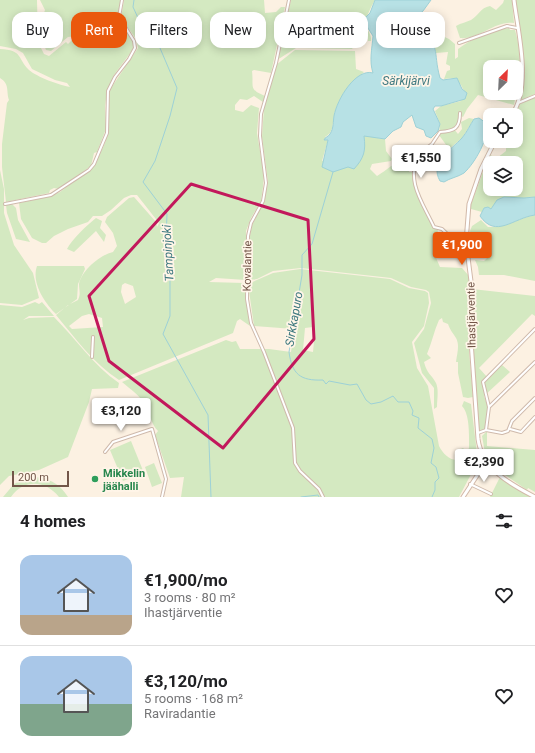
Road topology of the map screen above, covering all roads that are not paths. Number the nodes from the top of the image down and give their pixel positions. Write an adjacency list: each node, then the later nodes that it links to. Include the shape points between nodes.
1 (122, 0): 11 (street, via 119,17 134,41 135,48 114,77 108,92 107,133 97,160 89,170 56,193)
2 (289, 0): 28 (street, Kovalantie, via 274,70 261,114 260,136 266,183 263,201 251,223 248,236 247,299 251,323 293,428 295,463 320,489)
3 (514, 0): 4 (street)
4 (517, 28): 5 (street, via 507,26); 7 (street, via 522,57)
5 (459, 43)
6 (535, 96): 7 (street)
7 (518, 103): 8 (street)
8 (516, 108)
9 (460, 113): 12 (street, via 460,120 455,128 440,132 432,144 419,154 414,177 416,193 434,227 442,230)
10 (492, 148): 12 (street, Ihastjärventie, via 469,204)
11 (5, 204)
12 (467, 254): 22 (street, Ihastjärventie, via 472,289 471,341)
13 (535, 329): 18 (street, via 483,382)
14 (93, 337): 15 (street)
15 (92, 357)
16 (535, 362): 18 (street)
17 (535, 398): 21 (street, via 512,421)
18 (489, 407): 20 (street)
19 (535, 417): 21 (street, via 520,432)
20 (486, 430): 21 (street, via 502,433); 22 (street)
21 (510, 430)
22 (478, 433): 24 (street, Ihastjärventie, via 479,448)
23 (105, 452): 27 (street, via 113,442 152,429 166,479)
24 (486, 462): 25 (street); 30 (street, via 496,472)
25 (470, 484): 26 (street); 29 (street)
26 (491, 494)
27 (162, 497)
28 (322, 497)
29 (463, 497)
30 (535, 497)

